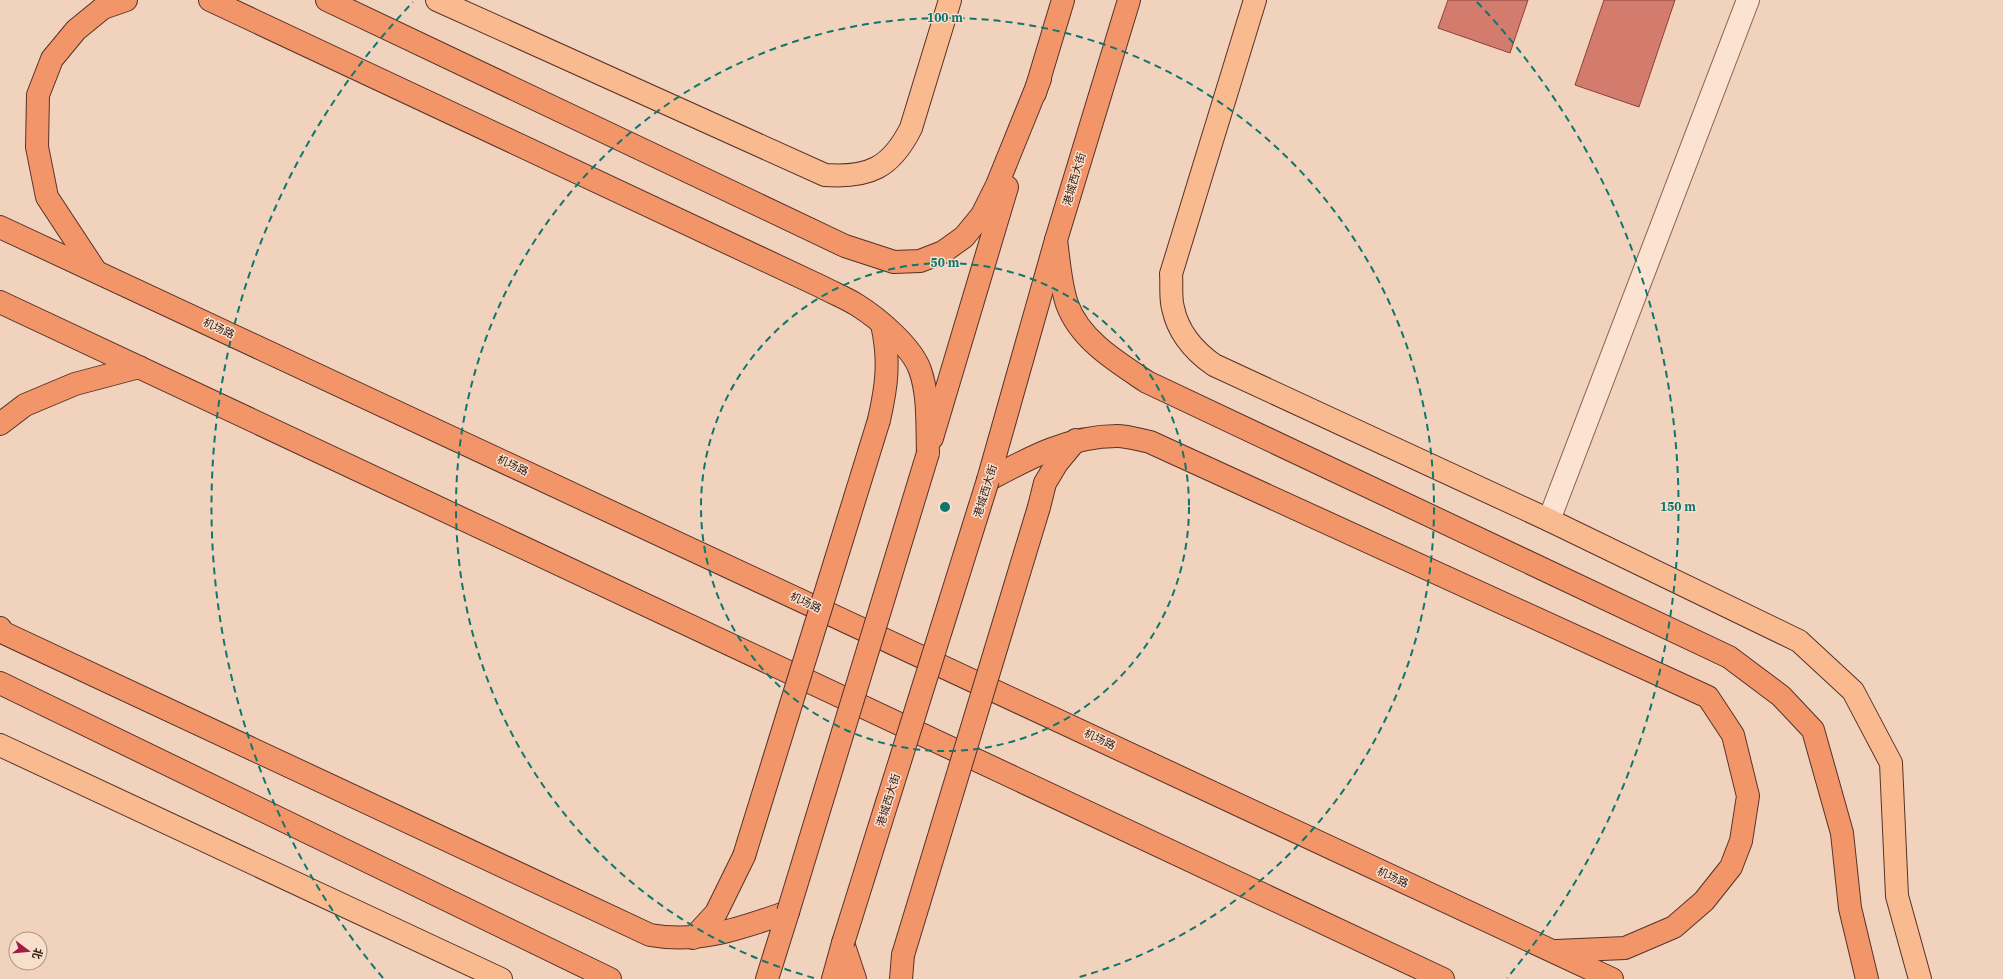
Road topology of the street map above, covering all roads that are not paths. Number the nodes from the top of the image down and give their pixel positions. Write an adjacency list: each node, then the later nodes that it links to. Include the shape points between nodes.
1 (126, 0): 13 (highway, via 103,8 76,30 52,59 38,95 37,147 47,197)
2 (210, 0): 15 (highway, via 822,287 857,305)
3 (328, 0): 10 (highway, via 845,246 894,262 920,261 943,252 964,237 982,215 998,185)
4 (437, 0): 5 (main road, via 825,175 849,176 876,168 891,158 902,145 911,128)
5 (950, 0)
6 (1063, 0): 10 (highway)
7 (1129, 0): 12 (highway, 港城西大街)
8 (1255, 0): 21 (main road, via 1171,274 1172,307 1182,332 1201,355 1214,365)
9 (1748, 0): 21 (street)
10 (1040, 79): 19 (highway)
11 (0, 227): 13 (highway, 机场路)
12 (1056, 240): 20 (highway, 港城西大街); 37 (highway, via 1061,282 1068,305 1079,325 1108,356 1147,382 1729,656 1781,696 1813,730 1842,833 1850,908)
13 (95, 270): 28 (highway, 机场路)
14 (0, 302): 16 (highway)
15 (882, 324): 19 (highway, via 920,369 924,382); 26 (highway, bridge, via 888,366 879,420 744,856 716,913)
16 (139, 367): 17 (highway, via 75,384 25,404); 35 (highway)
17 (0, 424)
18 (1076, 440): 20 (highway, via 1037,454); 28 (highway, via 1118,436 1150,442 1708,697 1733,735 1748,796 1741,841 1731,867 1704,901 1674,927 1625,948); 34 (highway, bridge, via 1045,483 903,955)
19 (928, 453): 25 (highway, bridge)
20 (988, 480): 27 (highway, 港城西大街, bridge)
21 (1549, 520): 38 (main road, via 1799,641 1853,691 1891,763 1897,896)
22 (0, 628): 26 (highway, via 18,639 650,935 671,939)
23 (0, 683): 30 (highway)
24 (0, 745): 29 (main road)
25 (788, 912): 26 (highway, via 738,930); 31 (highway)
26 (693, 938)
27 (843, 943): 32 (highway, 港城西大街); 33 (highway)
28 (1553, 951): 36 (highway, 机场路)
29 (501, 979)
30 (610, 979)
31 (767, 979)
32 (833, 979)
33 (855, 979)
34 (901, 979)
35 (1443, 979)
36 (1612, 979)
37 (1867, 979)
38 (1920, 979)

